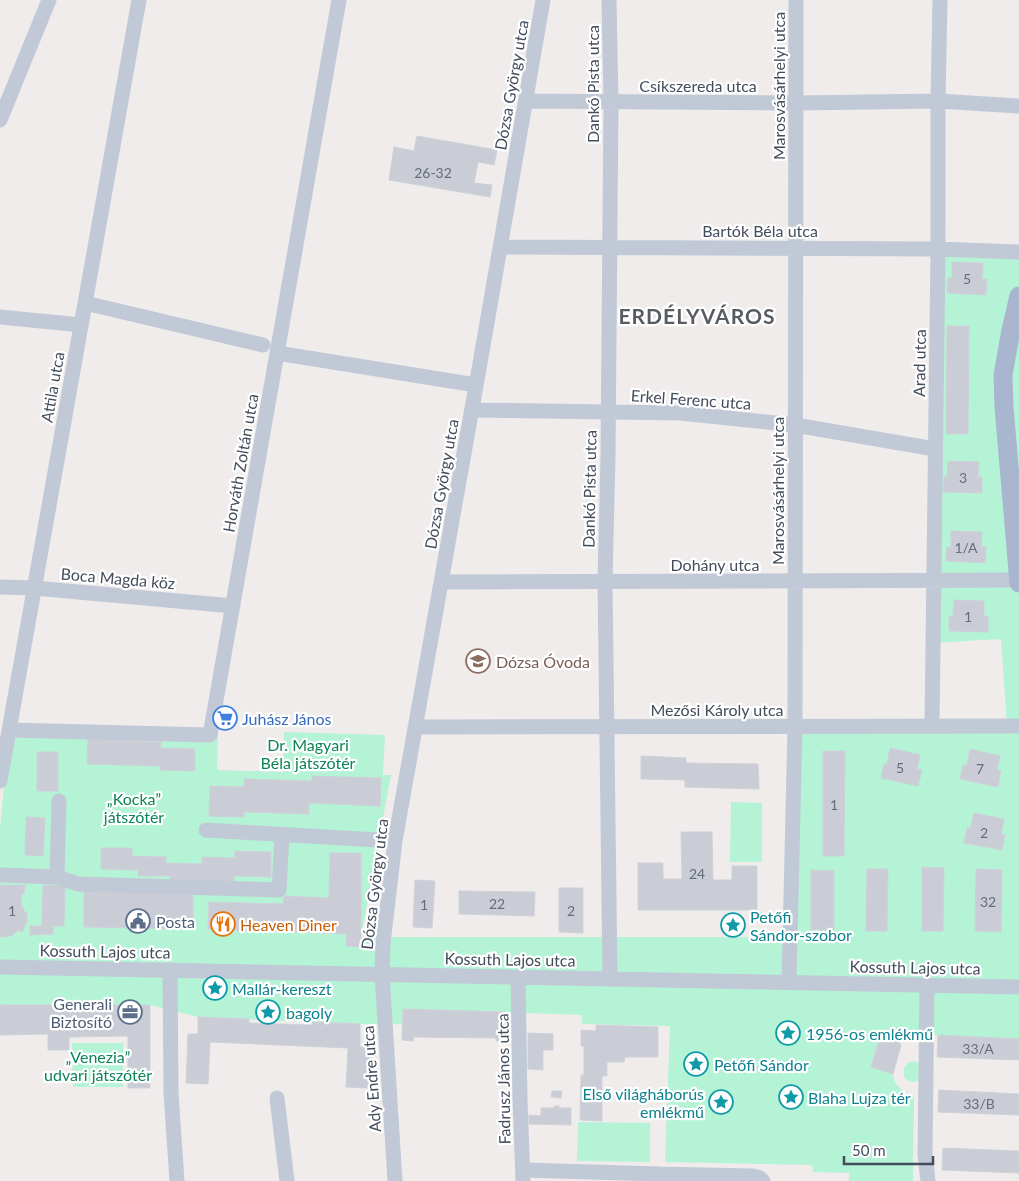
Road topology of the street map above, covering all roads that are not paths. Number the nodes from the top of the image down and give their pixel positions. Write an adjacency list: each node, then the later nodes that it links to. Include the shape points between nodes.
1 (49, 0): 13 (street)
2 (140, 0): 20 (street, Attila utca)
3 (339, 0): 24 (street, Horváth Zoltán utca)
4 (543, 0): 8 (street, Dózsa György utca)
5 (609, 0): 10 (street, Dankó Pista utca)
6 (796, 0): 11 (street, Marosvásárhelyi utca)
7 (940, 0): 9 (street, Arad utca)
8 (526, 101): 10 (street, Csíkszereda utca); 14 (street, Dózsa György utca)
9 (938, 101): 11 (street, Csíkszereda utca); 12 (street, Csíkszereda utca); 17 (street, Arad utca)
10 (610, 102): 11 (street, Csíkszereda utca); 15 (street, Dankó Pista utca)
11 (797, 103): 16 (street, Marosvásárhelyi utca)
12 (1019, 106)
13 (0, 120)
14 (501, 247): 15 (street, Bartók Béla utca); 25 (street, Dózsa György utca)
15 (609, 247): 16 (street, Bartók Béla utca); 27 (street, Dankó Pista utca)
16 (795, 248): 17 (street, Bartók Béla utca); 28 (street, Marosvásárhelyi utca)
17 (938, 249): 18 (street, Bartók Béla utca); 29 (street, Arad utca)
18 (1019, 252)
19 (1019, 296): 34 (main road, via 1003,375)
20 (85, 302): 22 (street, Attila utca); 23 (street)
21 (0, 318): 22 (street)
22 (81, 325): 36 (street, Attila utca)
23 (263, 345)
24 (277, 353): 25 (street); 37 (street, Horváth Zoltán utca)
25 (476, 385): 26 (street, Dózsa György utca)
26 (472, 410): 27 (street, Erkel Ferenc utca); 33 (street, Dózsa György utca)
27 (608, 412): 28 (street, Erkel Ferenc utca, via 680,413); 31 (street, Dankó Pista utca)
28 (795, 426): 29 (street, Erkel Ferenc utca); 32 (street, Marosvásárhelyi utca)
29 (935, 450): 30 (street, Arad utca)
30 (934, 580): 32 (street, Dohány utca); 34 (street, Dohány utca); 40 (street, Arad utca)
31 (605, 581): 32 (street, Dohány utca); 33 (street, Dohány utca); 38 (street, Dankó Pista utca)
32 (795, 581): 39 (street, Marosvásárhelyi utca)
33 (441, 582): 42 (street, Dózsa György utca)
34 (1019, 582)
35 (0, 586): 36 (street, Boca Magda köz)
36 (34, 588): 37 (street, Boca Magda köz); 43 (street, Attila utca)
37 (233, 606): 43 (street, Horváth Zoltán utca, via 210,735)
38 (606, 726): 39 (street, Mezősi Károly utca); 42 (street, Mezősi Károly utca); 55 (street, Dankó Pista utca)
39 (795, 726): 40 (street, Mezősi Károly utca); 56 (street, Marosvásárhelyi utca)
40 (932, 726): 41 (street, Mezősi Károly utca)
41 (1019, 726)
42 (415, 727): 48 (street, Dózsa György utca)
43 (9, 730): 44 (street, Attila utca)
44 (0, 781)
45 (59, 801): 50 (street)
46 (206, 830): 47 (street)
47 (282, 835): 48 (street); 50 (street, via 279,890 78,884)
48 (395, 841): 53 (street, Dózsa György utca, via 382,944)
49 (0, 875): 50 (street)
50 (57, 877)
51 (0, 967): 52 (street, Kossuth Lajos utca)
52 (170, 970): 53 (street, Kossuth Lajos utca); 62 (street)
53 (382, 974): 54 (street, Kossuth Lajos utca); 64 (street, Ady Endre utca)
54 (518, 977): 55 (street, Kossuth Lajos utca); 60 (street, Fadrusz János utca)
55 (610, 979): 56 (street, Kossuth Lajos utca)
56 (790, 982): 57 (street, Kossuth Lajos utca)
57 (927, 985): 58 (street, Kossuth Lajos utca); 66 (street)
58 (1019, 987)
59 (278, 1098): 63 (street)
60 (523, 1176): 61 (street)
61 (664, 1177): 65 (street, via 753,1176)
62 (176, 1181)
63 (287, 1181)
64 (395, 1181)
65 (763, 1181)
66 (928, 1181)

